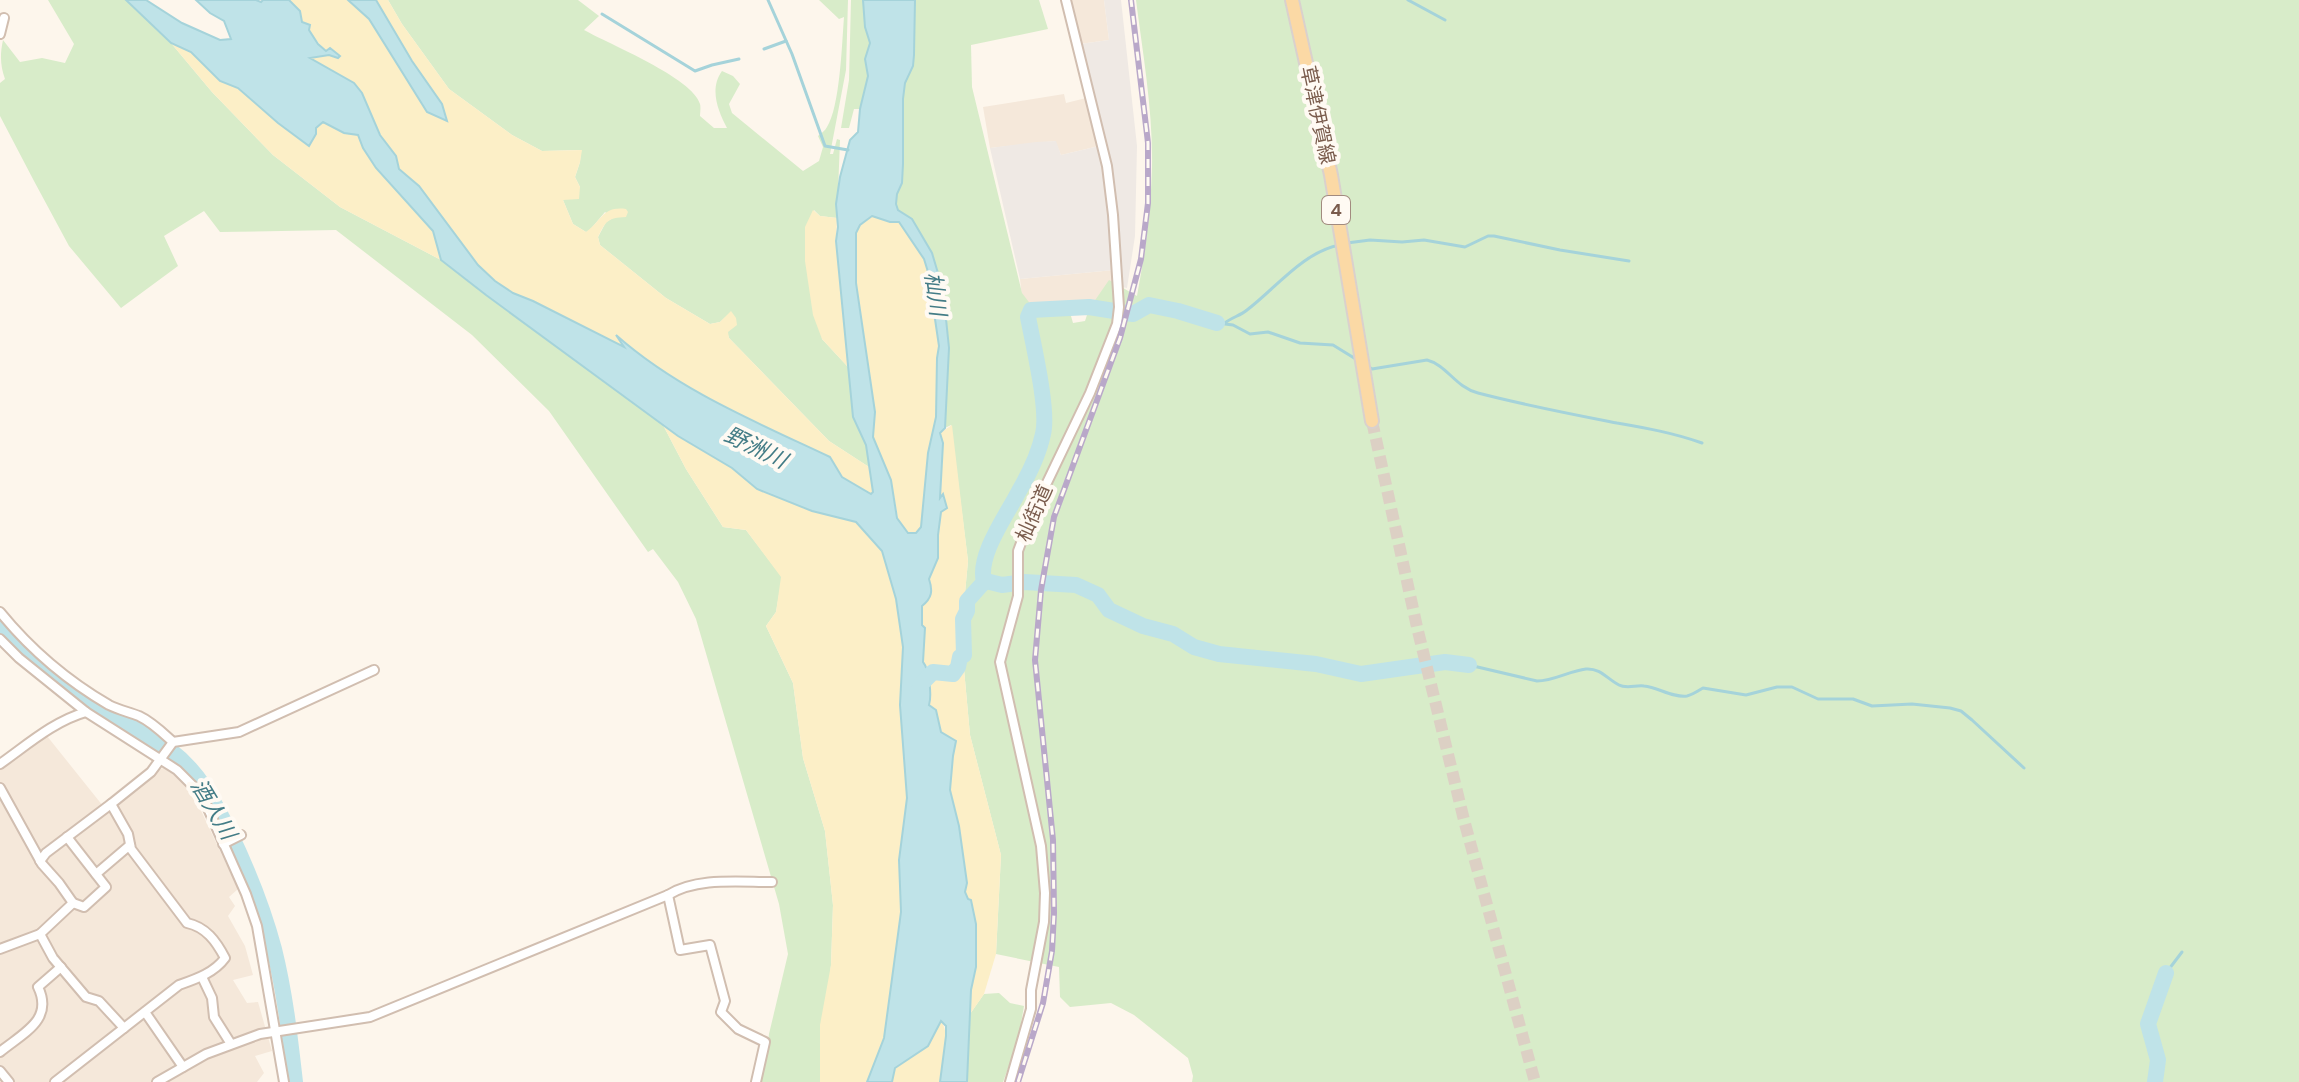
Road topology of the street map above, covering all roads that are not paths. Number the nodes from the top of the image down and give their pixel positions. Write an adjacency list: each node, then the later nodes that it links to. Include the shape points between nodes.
1 (1066, 0): 38 (street, 杣街道, via 1107,166 1119,307 1090,393 1018,551 1018,596 1000,662 1041,846 1045,893 1031,1009)
2 (1292, 0): 5 (main road, 草津伊賀線 / 4, via 1331,175)
3 (4, 18): 4 (street)
4 (0, 34)
5 (1372, 421)
6 (0, 612): 10 (street, via 61,673 112,706 140,716)
7 (0, 639): 9 (street)
8 (374, 670): 10 (street, via 239,732)
9 (86, 712): 11 (street); 12 (street, via 57,724)
10 (173, 742): 11 (street)
11 (159, 759): 14 (street, via 151,772); 17 (street, via 202,795)
12 (0, 764)
13 (0, 788): 19 (street)
14 (111, 804): 16 (street); 18 (street)
15 (241, 835): 17 (street)
16 (67, 837): 19 (street); 20 (street)
17 (223, 844): 30 (street, via 257,926)
18 (130, 845): 20 (street); 27 (street, via 187,923 206,931 225,958)
19 (40, 861): 23 (street)
20 (96, 874): 23 (street, via 106,887 84,907)
21 (772, 882): 22 (street, via 681,886)
22 (668, 895): 30 (street, via 370,1017); 37 (street, via 680,950 710,945 725,1001 721,1012 738,1029 765,1042)
23 (73, 903): 24 (street)
24 (40, 934): 25 (street); 26 (street)
25 (0, 949)
26 (61, 967): 29 (street, via 86,997 99,1001); 32 (street, via 38,987 44,1010 39,1019)
27 (202, 977): 28 (street, via 179,985); 31 (street, via 214,1017)
28 (145, 1012): 29 (street); 33 (street)
29 (124, 1028): 34 (street)
30 (276, 1030): 31 (street); 36 (street)
31 (231, 1044): 33 (street)
32 (0, 1052)
33 (183, 1067): 35 (street)
34 (55, 1082)
35 (157, 1082)
36 (284, 1082)
37 (756, 1082)
38 (1010, 1082)

